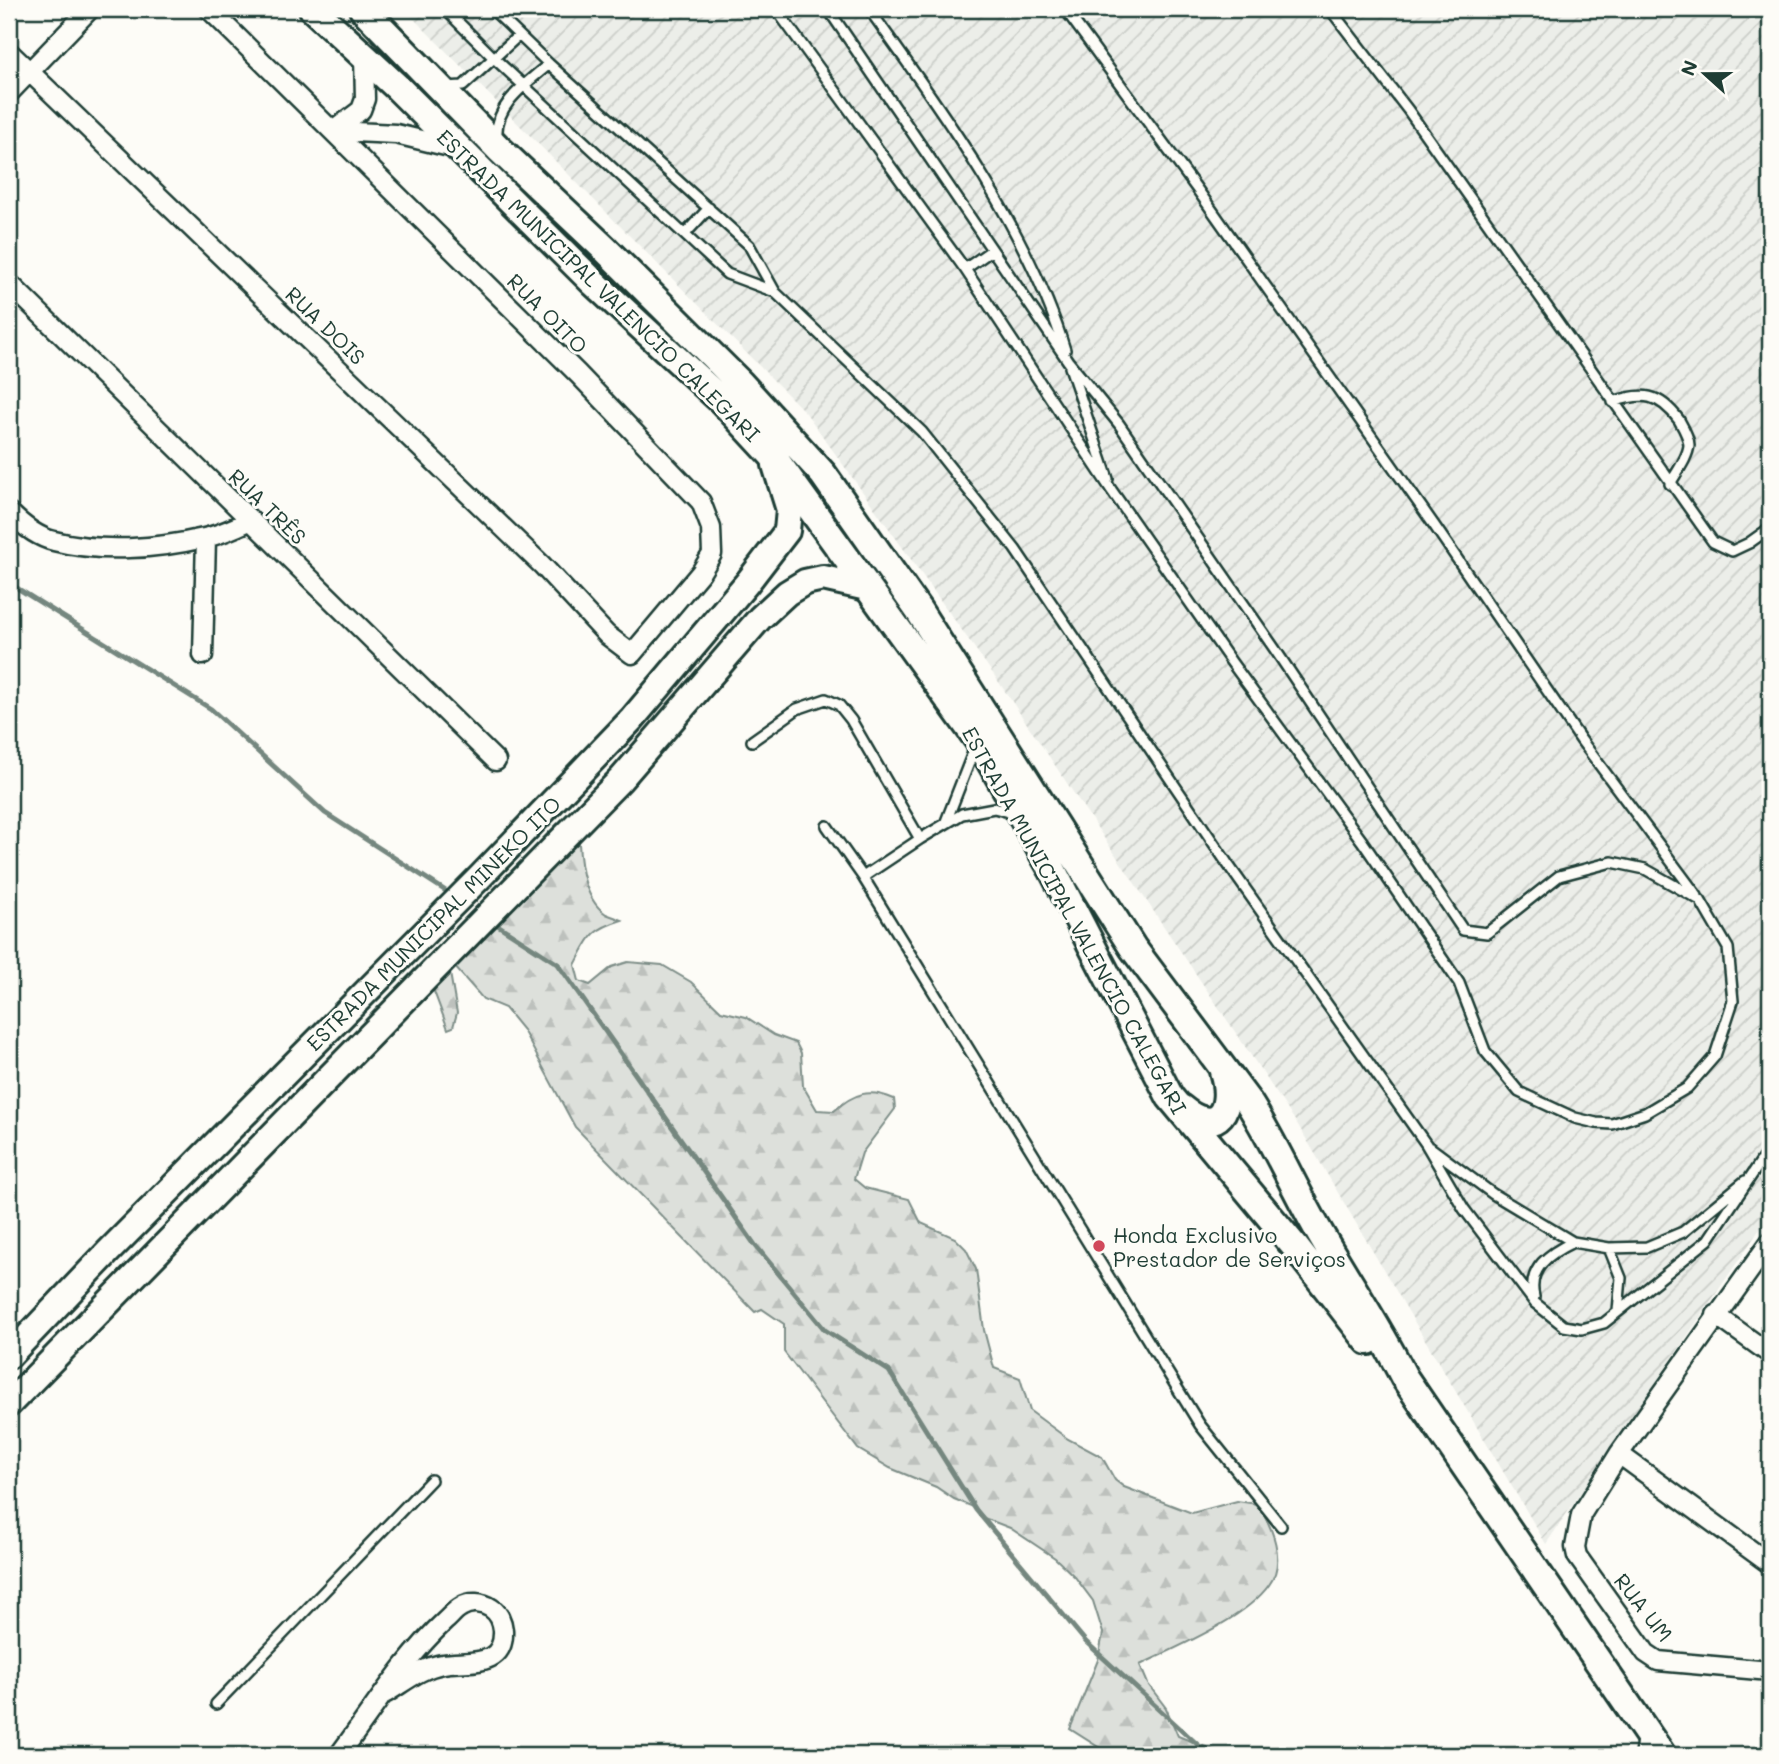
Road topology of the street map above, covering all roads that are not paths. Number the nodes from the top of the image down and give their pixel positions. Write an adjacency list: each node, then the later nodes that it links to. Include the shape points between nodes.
1 (90, 9): 17 (street)
2 (209, 9): 21 (street, RUA OITO)
3 (313, 9): 14 (main road, ESTRADA MUNICIPAL VALENCIO CALEGARI)
4 (363, 9): 19 (main road, ESTRADA MUNICIPAL VALENCIO CALEGARI)
5 (445, 9): 15 (lane)
6 (492, 9): 12 (lane)
7 (776, 9): 27 (lane)
8 (828, 9): 26 (lane)
9 (869, 9): 30 (lane, via 1023,246)
10 (1065, 9): 50 (lane, via 1434,525 1581,740)
11 (1330, 9): 31 (lane, via 1408,110)
12 (518, 36): 15 (lane); 16 (lane)
13 (9, 52): 17 (street, RUA DOIS)
14 (364, 56): 21 (street, via 361,110); 23 (main road, ESTRADA MUNICIPAL VALENCIO CALEGARI)
15 (495, 59): 18 (lane); 19 (lane, via 463,86)
16 (549, 64): 18 (lane); 24 (lane)
17 (29, 72): 20 (street); 40 (street, RUA DOIS, via 532,556)
18 (524, 85): 22 (lane, via 499,114); 25 (lane)
19 (438, 87): 22 (main road, ESTRADA MUNICIPAL VALENCIO CALEGARI)
20 (9, 93)
21 (334, 131): 23 (street, via 396,134); 40 (street, RUA OITO, via 701,502 711,528 712,554 701,572 632,654)
22 (499, 149): 51 (main road, ESTRADA MUNICIPAL VALENCIO CALEGARI, via 740,383 823,474 919,611 1133,948)
23 (461, 150): 32 (main road, ESTRADA MUNICIPAL VALENCIO CALEGARI, via 594,283 722,401)
24 (709, 208): 25 (lane); 29 (lane, via 749,245)
25 (685, 234): 29 (lane, via 727,274)
26 (992, 250): 27 (lane); 30 (lane)
27 (965, 269): 34 (lane)
28 (9, 283): 36 (street, RUA TRÊS)
29 (775, 292): 53 (lane, via 922,432 1015,549 1227,863)
30 (1068, 361): 34 (lane); 50 (lane, via 1135,446 1463,930 1487,933 1559,876 1612,862 1646,869)
31 (1613, 402): 33 (lane); 33 (lane, via 1636,394 1654,398 1669,407 1683,427 1689,443)
32 (772, 455): 39 (main road, ESTRADA MUNICIPAL VALENCIO CALEGARI); 60 (street, ESTRADA MUNICIPAL MINEKO ITO, via 789,510 787,531 632,719)
33 (1670, 484): 37 (lane, via 1713,542 1732,551)
34 (1112, 491): 50 (lane, via 1459,983 1485,1051 1519,1092 1575,1118 1612,1124 1645,1113 1686,1088 1715,1056 1733,1001 1728,948)
35 (9, 512): 38 (street, via 22,526 51,541 97,548)
36 (250, 521): 38 (street); 44 (street, RUA TRÊS)
37 (1770, 528)
38 (206, 538): 41 (street)
39 (867, 588): 42 (main road, ESTRADA MUNICIPAL VALENCIO CALEGARI); 63 (street, ESTRADA MUNICIPAL MINEKO ITO, via 822,578 787,593 621,779)
40 (607, 635)
41 (203, 655)
42 (978, 740): 45 (main road, ESTRADA MUNICIPAL VALENCIO CALEGARI); 46 (lane)
43 (752, 741): 48 (lane, via 797,709 826,699 839,705)
44 (496, 761)
45 (1022, 815): 46 (lane, via 994,808 962,814); 52 (main road, ESTRADA MUNICIPAL VALENCIO CALEGARI)
46 (945, 824): 48 (lane)
47 (827, 826): 49 (lane)
48 (920, 839): 49 (lane)
49 (863, 877): 70 (lane, via 1200,1425)
50 (1700, 900)
51 (1220, 1063): 52 (main road, via 1228,1096 1216,1119 1198,1119); 66 (main road, ESTRADA MUNICIPAL VALENCIO CALEGARI, via 1263,1125 1317,1230)
52 (1170, 1097): 66 (main road, ESTRADA MUNICIPAL VALENCIO CALEGARI, via 1374,1349)
53 (1426, 1144): 57 (lane, via 1493,1194); 59 (lane, via 1464,1209)
54 (1770, 1148): 55 (lane)
55 (1755, 1174): 58 (lane, via 1683,1232 1647,1247); 61 (lane, via 1708,1240)
56 (1770, 1241): 62 (street)
57 (1573, 1242): 58 (lane); 59 (lane, via 1550,1253 1536,1272 1531,1285)
58 (1609, 1248): 61 (lane, via 1620,1278)
59 (1535, 1303): 61 (lane, via 1564,1326 1582,1329 1604,1323)
60 (57, 1305): 63 (street, via 70,1303 82,1312); 65 (street, ESTRADA MUNICIPAL MINEKO ITO)
61 (1618, 1311)
62 (1716, 1315): 64 (street); 68 (street)
63 (75, 1335): 67 (street, ESTRADA MUNICIPAL MINEKO ITO)
64 (1770, 1354)
65 (9, 1356)
66 (1404, 1377): 75 (main road, ESTRADA MUNICIPAL VALENCIO CALEGARI)
67 (9, 1404)
68 (1619, 1454): 71 (street); 72 (street, RUA UM, via 1581,1516 1577,1556 1646,1653 1658,1661)
69 (431, 1480): 74 (lane)
70 (1281, 1526)
71 (1770, 1564)
72 (1770, 1671)
73 (386, 1693): 73 (street, via 425,1639 461,1606 476,1602 496,1612 502,1638 491,1658 443,1664); 76 (street)
74 (216, 1704)
75 (1643, 1725): 77 (lane); 78 (main road, ESTRADA MUNICIPAL VALENCIO CALEGARI)
76 (339, 1755)
77 (1640, 1755)
78 (1662, 1755)

